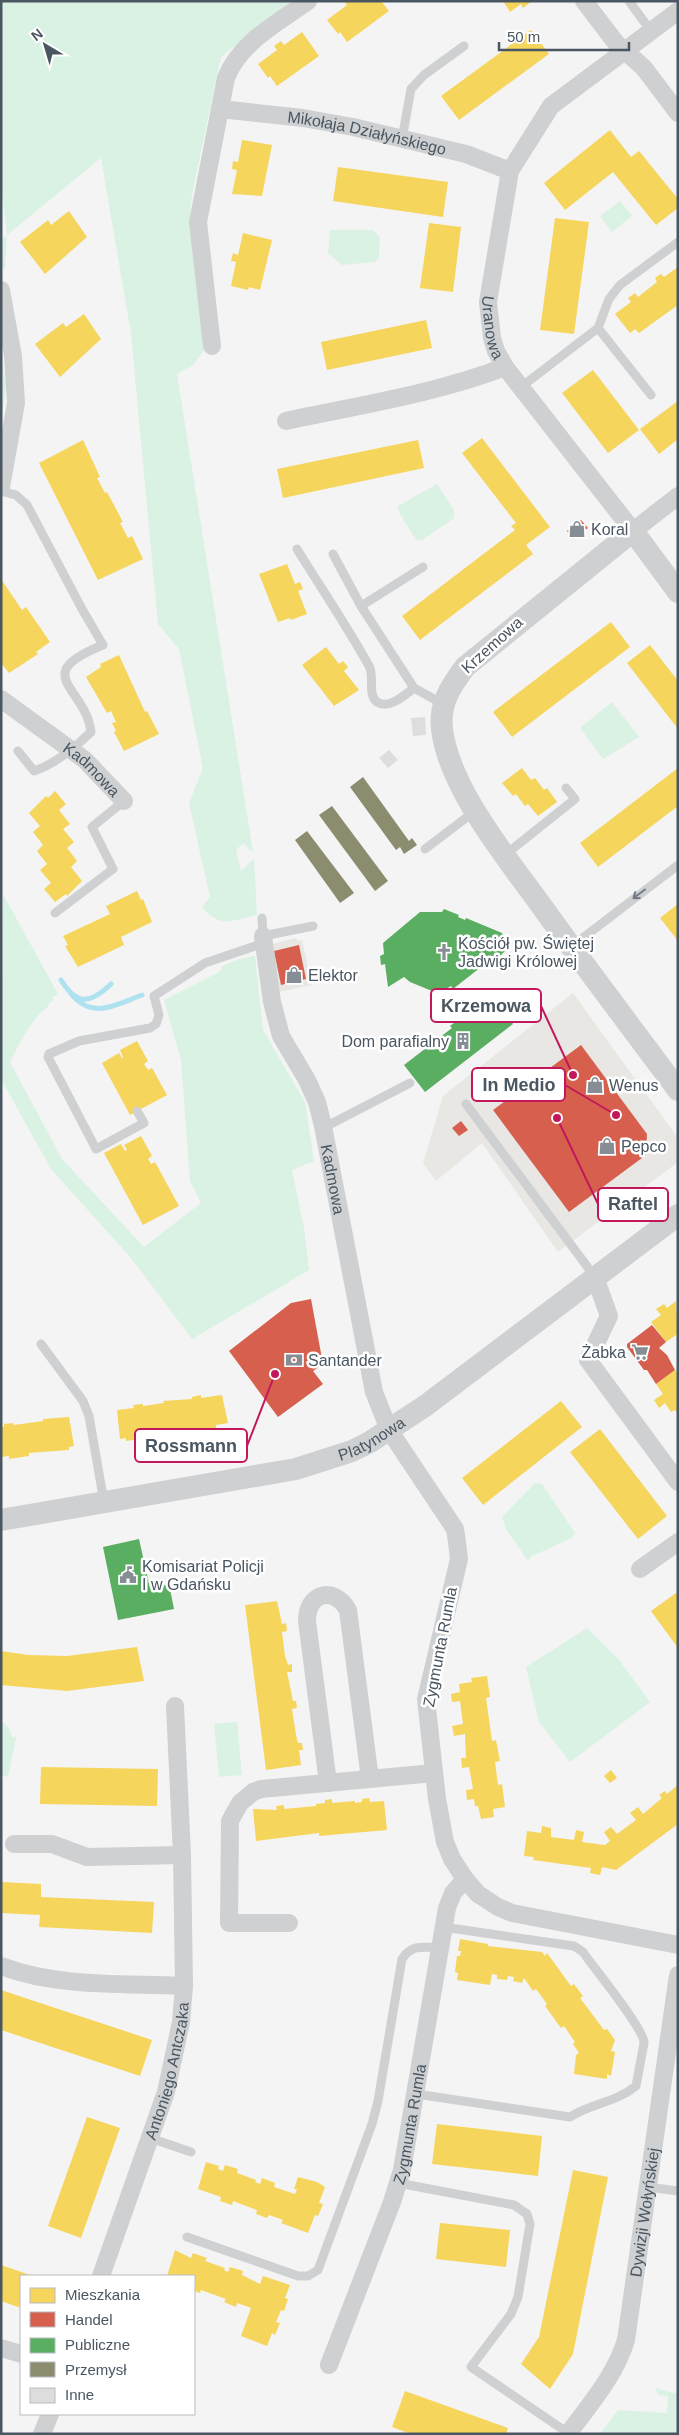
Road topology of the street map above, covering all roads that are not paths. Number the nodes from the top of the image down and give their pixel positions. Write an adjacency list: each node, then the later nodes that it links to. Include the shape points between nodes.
1 (308, 1): 8 (street, via 235,58 226,78)
2 (584, 1): 7 (street)
3 (629, 1): 5 (lane)
4 (678, 11): 5 (street, Uranowa)
5 (652, 31): 7 (street, Uranowa)
6 (464, 46): 10 (lane, via 424,75 411,89)
7 (624, 50): 9 (street, via 644,68); 11 (street, Uranowa, via 551,106)
8 (220, 109): 10 (street, Mikołaja Działyńskiego, via 303,118); 15 (street, via 198,222)
9 (678, 113)
10 (402, 139): 11 (street, Mikołaja Działyńskiego, via 466,154)
11 (510, 171): 16 (street, Uranowa, via 488,302 492,338)
12 (678, 242): 14 (lane, via 620,285 609,299)
13 (1, 290): 20 (street, via 13,356 16,403)
14 (598, 328): 17 (lane); 18 (lane)
15 (212, 346)
16 (505, 367): 17 (street, Uranowa); 19 (street, via 408,397)
17 (521, 387): 23 (street, Uranowa)
18 (652, 395)
19 (286, 421)
20 (1, 487)
21 (1, 491): 32 (lane, via 16,495 27,505 103,645 80,654 64,673 66,683 90,721 91,732)
22 (678, 496): 23 (street, Krzemowa)
23 (633, 531): 27 (street, Uranowa); 31 (street, Krzemowa, via 465,667)
24 (297, 548): 29 (lane, via 371,670 372,696 377,703 395,702)
25 (333, 554): 28 (lane)
26 (423, 567): 28 (lane)
27 (678, 592)
28 (361, 606): 29 (lane)
29 (414, 688): 31 (lane)
30 (1, 699): 32 (street, Kadmowa)
31 (443, 704): 36 (street, Krzemowa, via 442,728 454,772)
32 (69, 749): 33 (lane, via 47,767 34,771); 35 (street, Kadmowa)
33 (18, 751)
34 (566, 788): 38 (lane, via 575,799)
35 (124, 802): 40 (lane, Kadmowa, via 92,827 113,869)
36 (476, 811): 37 (lane); 38 (street, Krzemowa)
37 (425, 849)
38 (505, 855): 44 (street, Krzemowa)
39 (678, 864): 44 (lane, one-way to 44)
40 (56, 913)
41 (262, 918): 43 (lane)
42 (313, 926): 43 (lane)
43 (264, 940): 48 (lane, via 205,963 154,996 159,1015 156,1024 150,1028 79,1041 48,1057 96,1149 144,1123); 49 (street, Kadmowa, via 272,1002 281,1036 313,1095)
44 (571, 947): 46 (street, Krzemowa)
45 (410, 1083): 49 (lane)
46 (678, 1090)
47 (466, 1104): 51 (lane)
48 (138, 1111)
49 (323, 1128): 53 (street, Kadmowa, via 374,1392)
50 (678, 1214): 51 (street, Platynowa)
51 (595, 1277): 53 (street, Platynowa); 54 (street, via 609,1316 588,1360)
52 (42, 1344): 55 (lane, via 83,1402 89,1416)
53 (389, 1430): 55 (street, Platynowa, via 352,1451 296,1469); 60 (street, Zygmunta Rumla, via 455,1529 457,1542 459,1559 426,1699)
54 (678, 1482)
55 (104, 1502): 56 (street, Platynowa)
56 (1, 1520)
57 (678, 1542): 58 (street)
58 (640, 1569)
59 (175, 1706): 64 (street, Antoniego Antczaka)
60 (434, 1773): 61 (street); 65 (street, Zygmunta Rumla, via 445,1842)
61 (370, 1779): 62 (street); 62 (street, via 348,1610 342,1600 333,1595 322,1595 307,1610 307,1621)
62 (328, 1783): 66 (street, via 253,1792 240,1803 230,1821 229,1923)
63 (14, 1844): 64 (street, via 52,1844 88,1857)
64 (182, 1855): 72 (street, Antoniego Antczaka)
65 (464, 1879): 67 (street, Zygmunta Rumla, via 453,1893); 68 (street, Zygmunta Rumla, via 498,1908 512,1913)
66 (289, 1923)
67 (444, 1927): 69 (street, Zygmunta Rumla); 73 (lane, via 574,1946 583,1952 636,2024 644,2043 636,2086 615,2100 570,2117)
68 (678, 1945)
69 (440, 1948): 73 (street, Zygmunta Rumla); 79 (lane, via 418,1946 407,1951 402,1959 374,2116 318,2270 308,2276 298,2276)
70 (1, 1966): 72 (street, via 24,1975 52,1980)
71 (678, 1975): 77 (street, Dywizji Wołyńskiej)
72 (184, 1986): 74 (street, Antoniego Antczaka, via 171,2071)
73 (416, 2094): 76 (street, Zygmunta Rumla)
74 (150, 2138): 75 (lane); 80 (street, Antoniego Antczaka)
75 (191, 2152)
76 (398, 2183): 83 (street, Zygmunta Rumla); 86 (lane, via 514,2205 527,2214 530,2224 518,2297 511,2314 471,2367)
77 (648, 2187): 78 (lane); 86 (street, Dywizji Wołyńskiej, via 621,2358)
78 (678, 2191)
79 (187, 2237)
80 (101, 2275)
81 (1, 2348): 82 (street)
82 (20, 2354)
83 (329, 2365)
84 (50, 2415): 85 (street)
85 (42, 2434)
86 (568, 2434)

